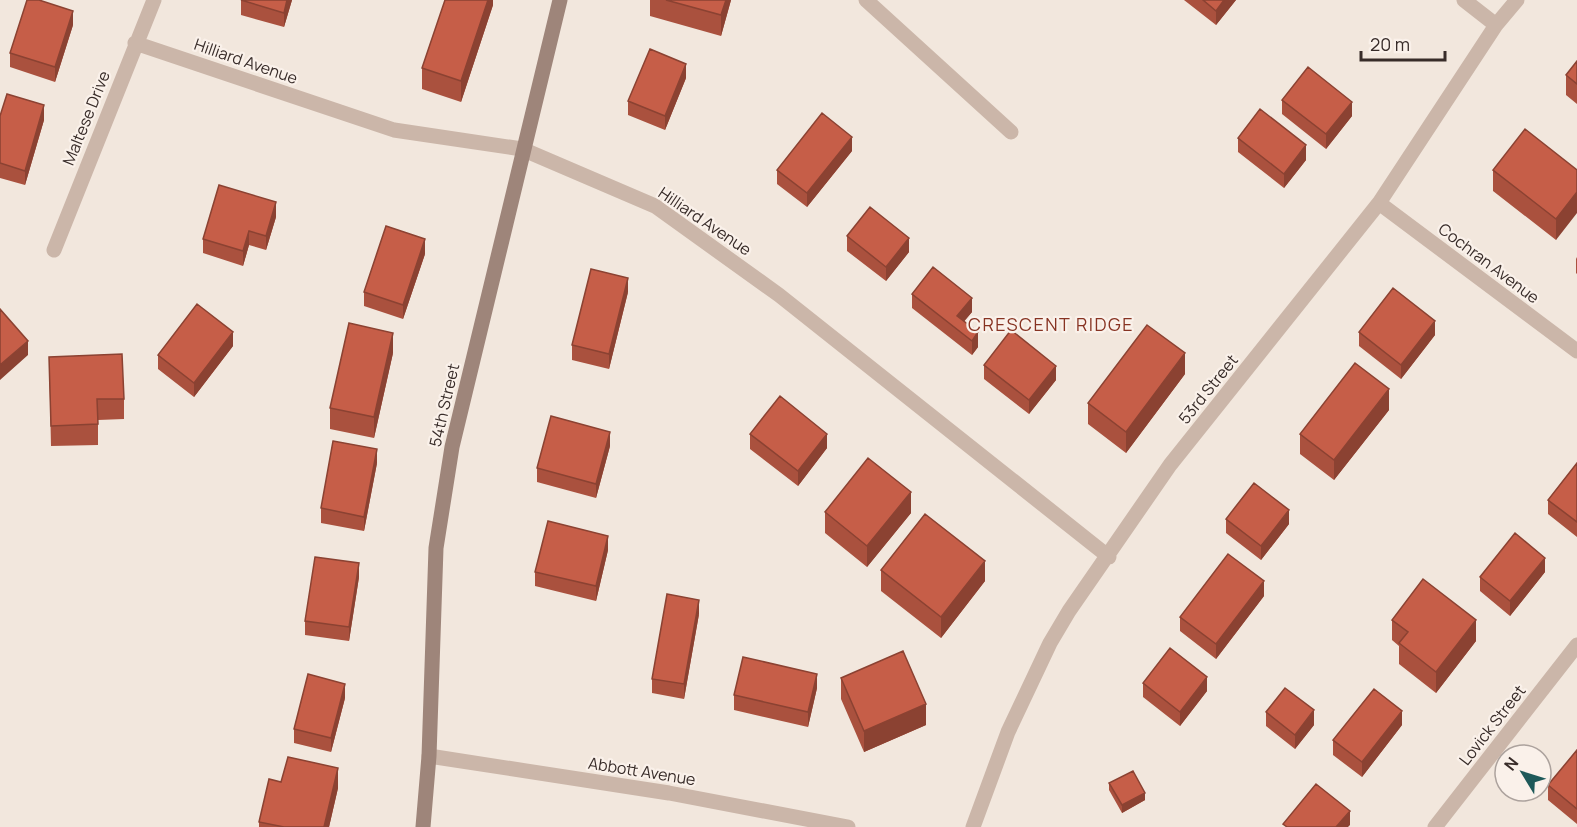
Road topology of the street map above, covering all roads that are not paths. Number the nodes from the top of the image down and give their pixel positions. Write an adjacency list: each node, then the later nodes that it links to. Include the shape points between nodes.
1 (154, 0): 7 (street, Maltese Drive)
2 (560, 0): 9 (main road, 54th Street)
3 (866, 0): 8 (street)
4 (1464, 0): 6 (street)
5 (1517, 0): 6 (street, 53rd Street)
6 (1496, 25): 10 (street, 53rd Street)
7 (135, 43): 9 (street, Hilliard Avenue, via 394,130); 11 (street, Maltese Drive)
8 (1011, 132)
9 (522, 149): 13 (street, Hilliard Avenue, via 655,206 779,295); 15 (main road, 54th Street, via 452,447 436,548)
10 (1379, 203): 12 (street, Cochran Avenue); 13 (street, 53rd Street, via 1170,465)
11 (54, 250)
12 (1577, 351)
13 (1109, 557): 18 (street, 53rd Street, via 1050,643 1008,732)
14 (1577, 645): 19 (street, Lovick Street)
15 (429, 756): 16 (main road, 54th Street); 17 (street, Abbott Avenue, via 669,793)
16 (423, 827)
17 (848, 827)
18 (973, 827)
19 (1435, 827)

